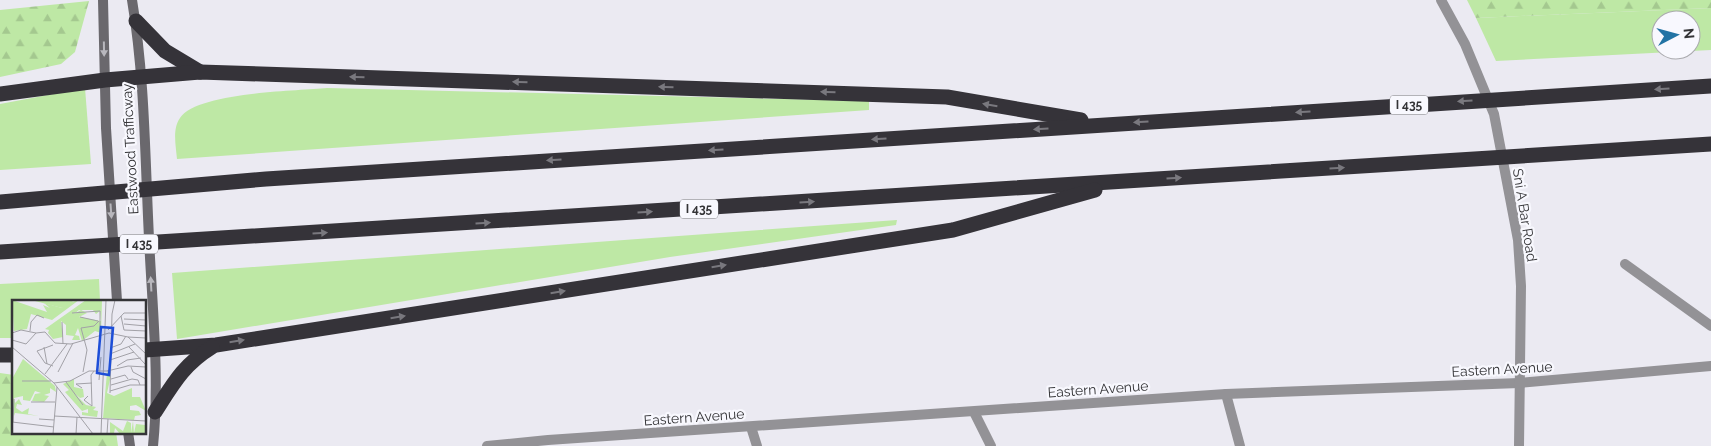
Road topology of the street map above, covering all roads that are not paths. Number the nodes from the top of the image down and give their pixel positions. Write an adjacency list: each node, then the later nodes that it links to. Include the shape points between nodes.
1 (103, 0): 7 (main road, Eastwood Trafficway, one-way to 7)
2 (132, 0): 4 (main road, Eastwood Trafficway)
3 (1441, 0): 21 (street, Sni A Bar Road, via 1465,44 1494,114 1518,240 1521,286)
4 (136, 21): 5 (highway, via 165,51); 6 (main road, Eastwood Trafficway)
5 (200, 72): 6 (highway); 10 (highway, one-way to 5, via 947,97)
6 (141, 79): 7 (highway); 19 (main road, Eastwood Trafficway, one-way to 6)
7 (105, 80): 9 (highway); 16 (main road, Eastwood Trafficway, one-way to 16)
8 (1711, 86): 10 (highway, I 435, one-way to 10)
9 (0, 94)
10 (1107, 125): 13 (highway, I 435, one-way to 13, via 266,179)
11 (1711, 144): 12 (highway, I 435, one-way to 11)
12 (1126, 182): 14 (highway, I 435, one-way to 12); 18 (highway, one-way to 12, via 953,230)
13 (0, 202)
14 (3, 252)
15 (1625, 264): 17 (street)
16 (117, 300)
17 (1711, 326)
18 (216, 345): 19 (highway); 23 (highway, via 194,358 179,373)
19 (150, 350): 23 (main road, Eastwood Trafficway)
20 (1711, 366): 21 (street, Eastern Avenue)
21 (1519, 383): 22 (street, Eastern Avenue); 32 (street, Sni A Bar Road)
22 (1226, 394): 24 (street, Eastern Avenue); 31 (street)
23 (155, 412): 27 (main road, Eastwood Trafficway)
24 (974, 412): 25 (street, Eastern Avenue); 30 (street)
25 (751, 427): 26 (street, Eastern Avenue); 29 (street)
26 (549, 443): 28 (street, Eastern Avenue)
27 (153, 446)
28 (487, 446)
29 (757, 446)
30 (991, 446)
31 (1240, 446)
32 (1519, 446)

